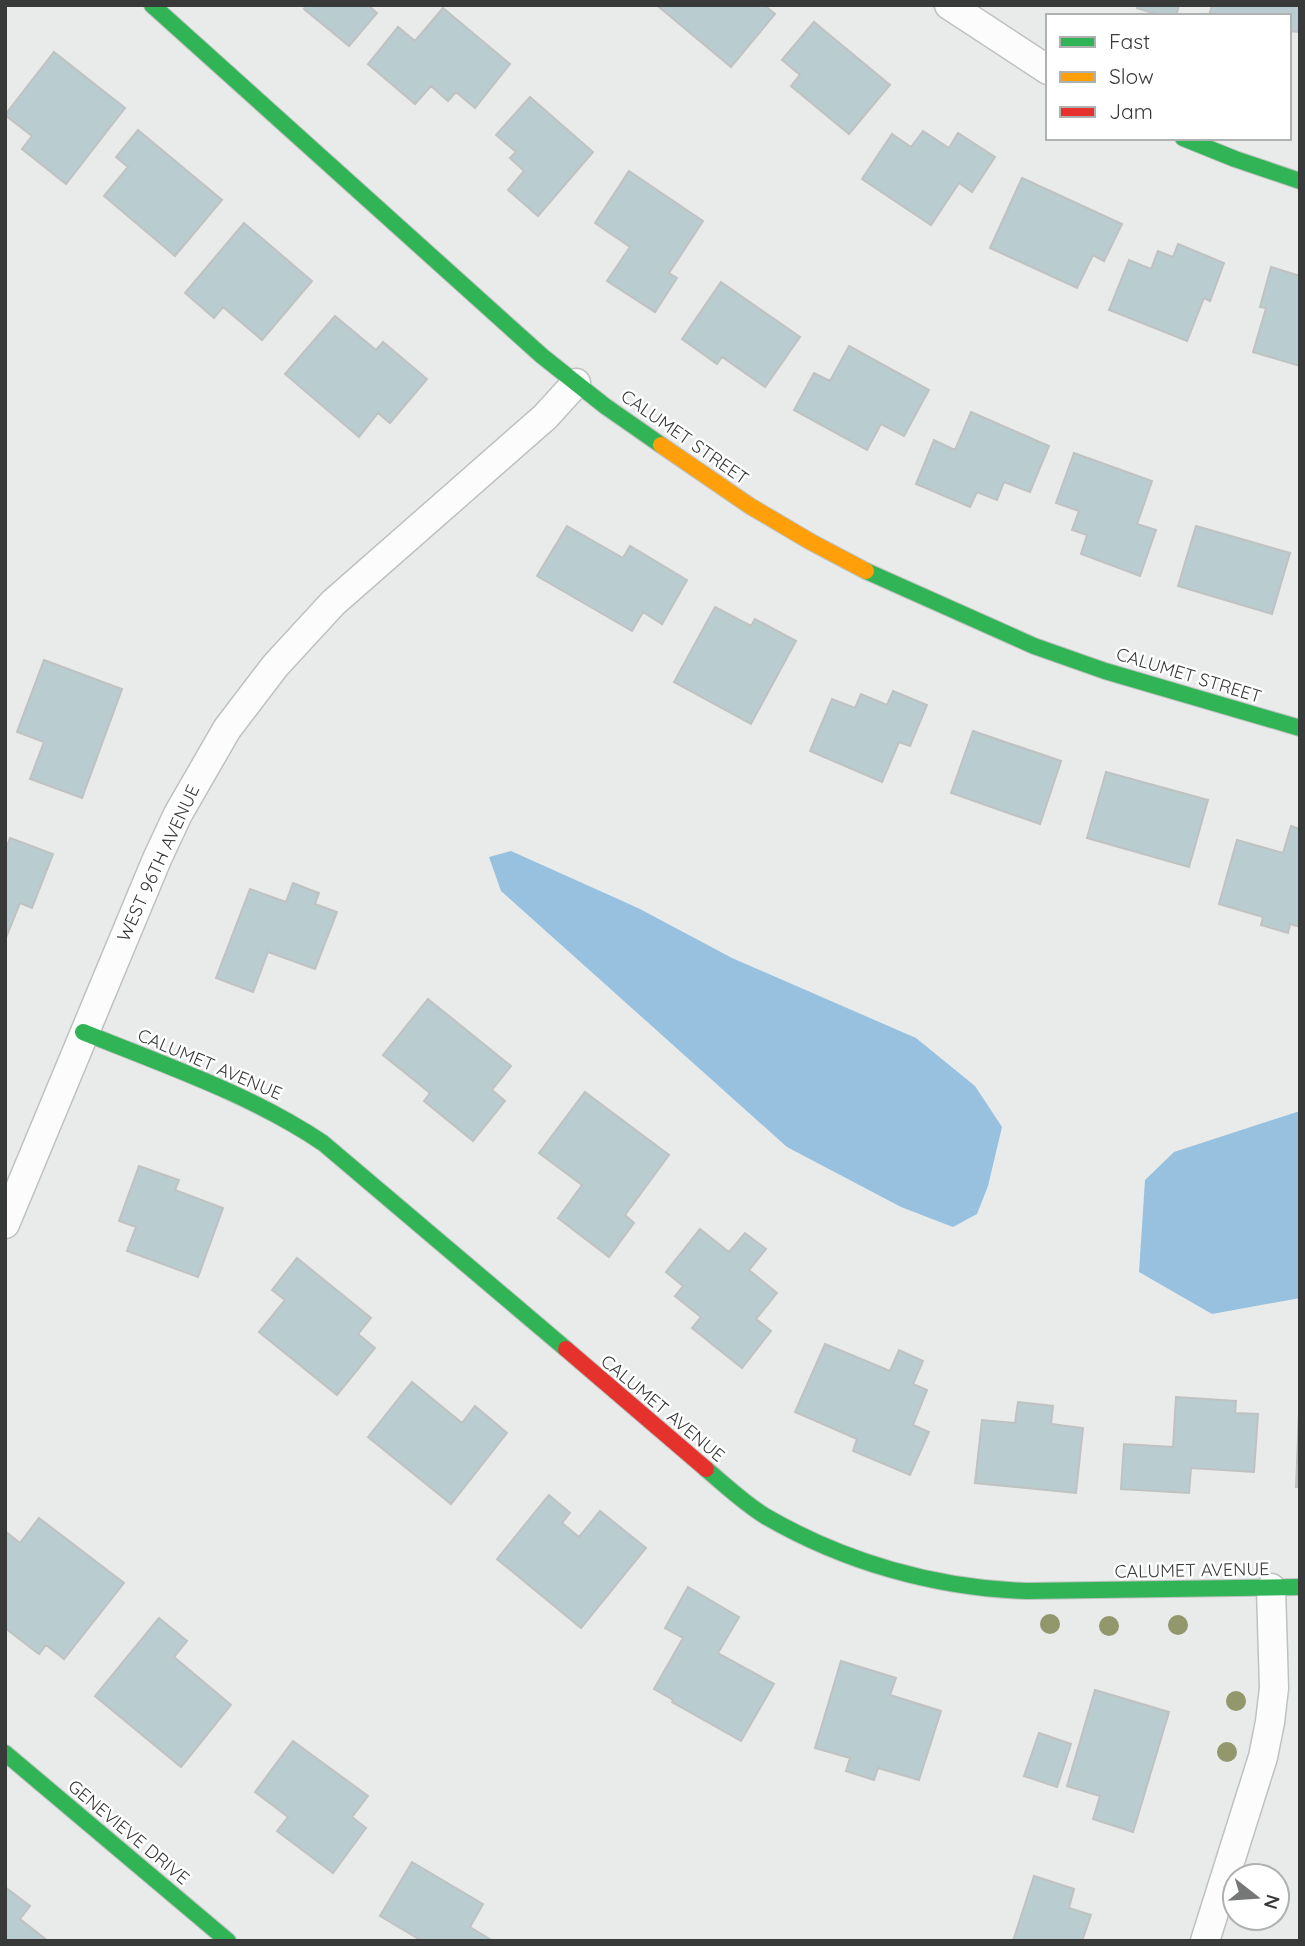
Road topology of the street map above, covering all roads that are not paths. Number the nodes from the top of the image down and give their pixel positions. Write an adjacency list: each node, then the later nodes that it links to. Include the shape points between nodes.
1 (152, 5): 6 (street, CALUMET STREET)
2 (948, 5): 3 (street)
3 (1046, 69)
4 (1188, 140): 5 (street)
5 (1300, 181)
6 (576, 383): 7 (street, CALUMET STREET, via 750,506 884,580 1034,646); 8 (street, WEST 96TH AVENUE, via 545,417 333,603 251,697 178,814)
7 (1300, 728)
8 (83, 1031): 9 (street, WEST 96TH AVENUE); 11 (street, CALUMET AVENUE, via 289,1120 378,1189 729,1489 764,1515 829,1549 915,1576 993,1590)
9 (5, 1224)
10 (1300, 1587): 11 (street, CALUMET AVENUE)
11 (1271, 1588): 14 (street, via 1274,1688 1270,1721)
12 (5, 1753): 13 (street, GENEVIEVE DRIVE)
13 (228, 1941)
14 (1205, 1941)

